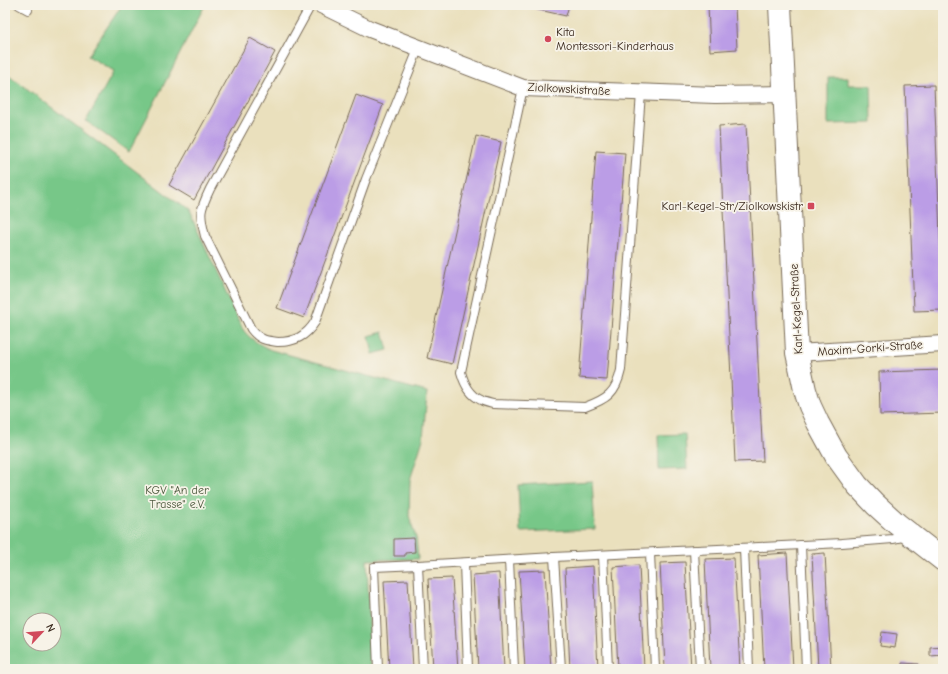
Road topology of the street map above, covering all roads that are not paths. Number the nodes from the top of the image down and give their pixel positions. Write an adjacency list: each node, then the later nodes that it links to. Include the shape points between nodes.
1 (19, 5): 5 (lane)
2 (311, 5): 6 (lane, via 202,206 201,221 205,236 247,322 264,340 295,340 315,322 366,178)
3 (321, 5): 6 (street, Ziolkowskistraße, via 370,29)
4 (780, 5): 9 (street, Karl-Kegel-Straße)
5 (28, 10)
6 (419, 47): 7 (street, Ziolkowskistraße)
7 (523, 88): 8 (street, Ziolkowskistraße); 8 (lane, via 461,372 471,393 480,400 493,404 585,406 606,397 618,381 621,370)
8 (641, 92): 9 (street, Ziolkowskistraße)
9 (784, 94): 11 (street, Karl-Kegel-Straße)
10 (943, 344): 11 (street, Maxim-Gorki-Straße)
11 (797, 353): 12 (street, Karl-Kegel-Straße, via 810,406 836,456 857,485)
12 (912, 535): 13 (lane, via 893,539); 20 (street, Karl-Kegel-Straße)
13 (801, 545): 14 (lane); 32 (lane)
14 (744, 548): 15 (lane); 31 (lane)
15 (694, 550): 16 (lane); 30 (lane)
16 (650, 553): 17 (lane); 29 (lane)
17 (603, 555): 18 (lane); 28 (lane)
18 (554, 557): 19 (lane); 27 (lane)
19 (509, 560): 21 (lane); 26 (lane)
20 (943, 560)
21 (464, 562): 22 (lane); 25 (lane)
22 (418, 565): 23 (lane, via 374,567); 24 (lane)
23 (378, 669)
24 (423, 669)
25 (468, 669)
26 (514, 669)
27 (561, 669)
28 (608, 669)
29 (655, 669)
30 (700, 669)
31 (749, 669)
32 (806, 669)

